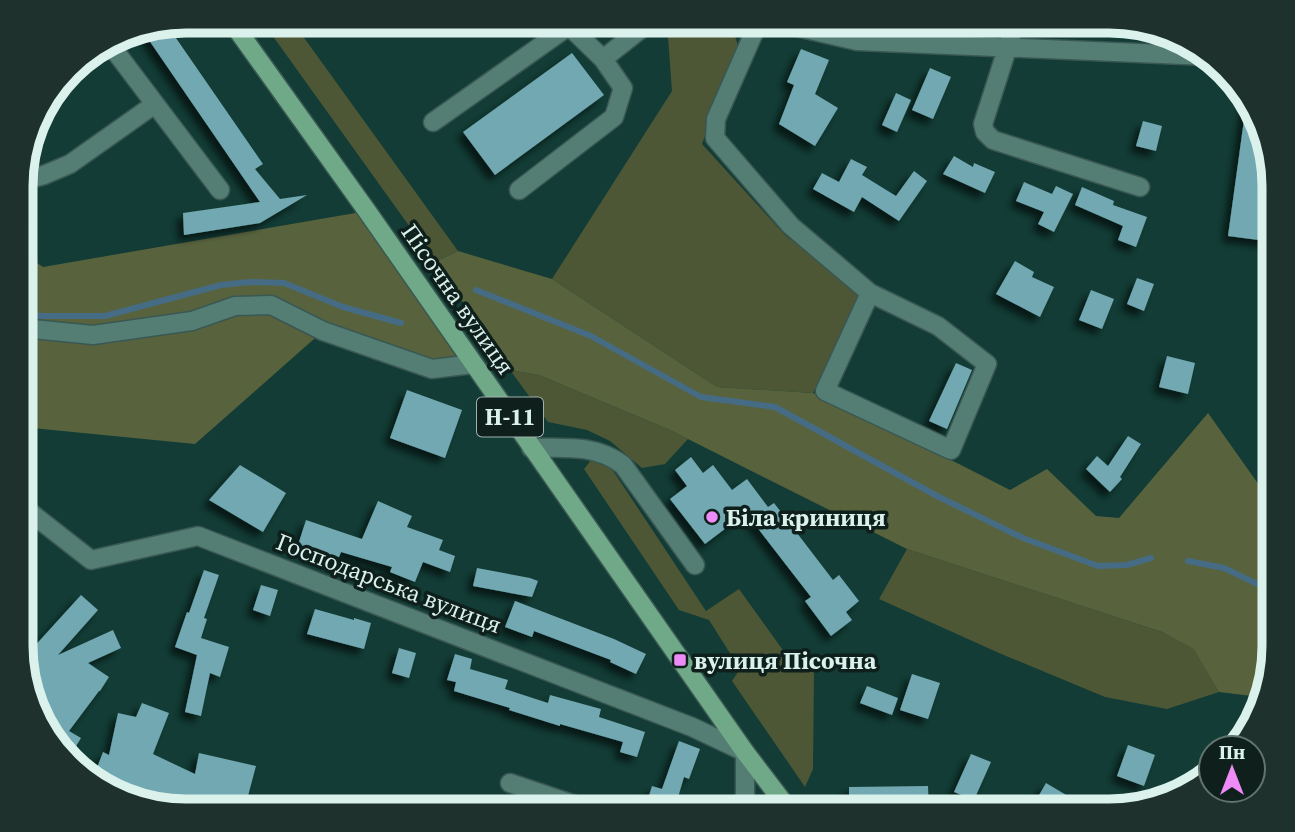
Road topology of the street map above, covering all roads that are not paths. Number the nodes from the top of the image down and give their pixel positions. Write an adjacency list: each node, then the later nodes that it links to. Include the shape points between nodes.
1 (754, 33): 18 (street, via 716,119 715,138 791,226)
2 (824, 33): 8 (street, via 857,41)
3 (1012, 33): 8 (street)
4 (240, 34): 20 (main road, Пісочна вулиця / Н-11)
5 (558, 34): 13 (street)
6 (577, 34): 11 (street)
7 (635, 34): 11 (street)
8 (1008, 47): 10 (street); 15 (street, via 983,124 992,140)
9 (115, 51): 12 (street)
10 (1187, 55)
11 (603, 59): 17 (street, via 623,89 614,117)
12 (155, 104): 14 (street, via 70,164); 16 (street)
13 (433, 122)
14 (34, 178)
15 (1140, 187)
16 (220, 190)
17 (519, 190)
18 (870, 293): 18 (street, via 938,326 987,364 951,450 825,391)
19 (33, 329): 20 (street, via 93,335 192,321 234,306 271,305 323,331 432,369)
20 (473, 364): 21 (main road, Пісочна вулиця / Н-11)
21 (531, 448): 23 (street, via 581,448 601,452 623,465); 24 (main road, Пісочна вулиця / Н-11)
22 (33, 514): 24 (street, Господарська вулиця, via 91,561 198,536 692,727)
23 (695, 565)
24 (745, 752): 26 (street); 27 (main road, Пісочна вулиця / Н-11)
25 (510, 783): 28 (street)
26 (745, 798)
27 (780, 798)
28 (556, 799)

